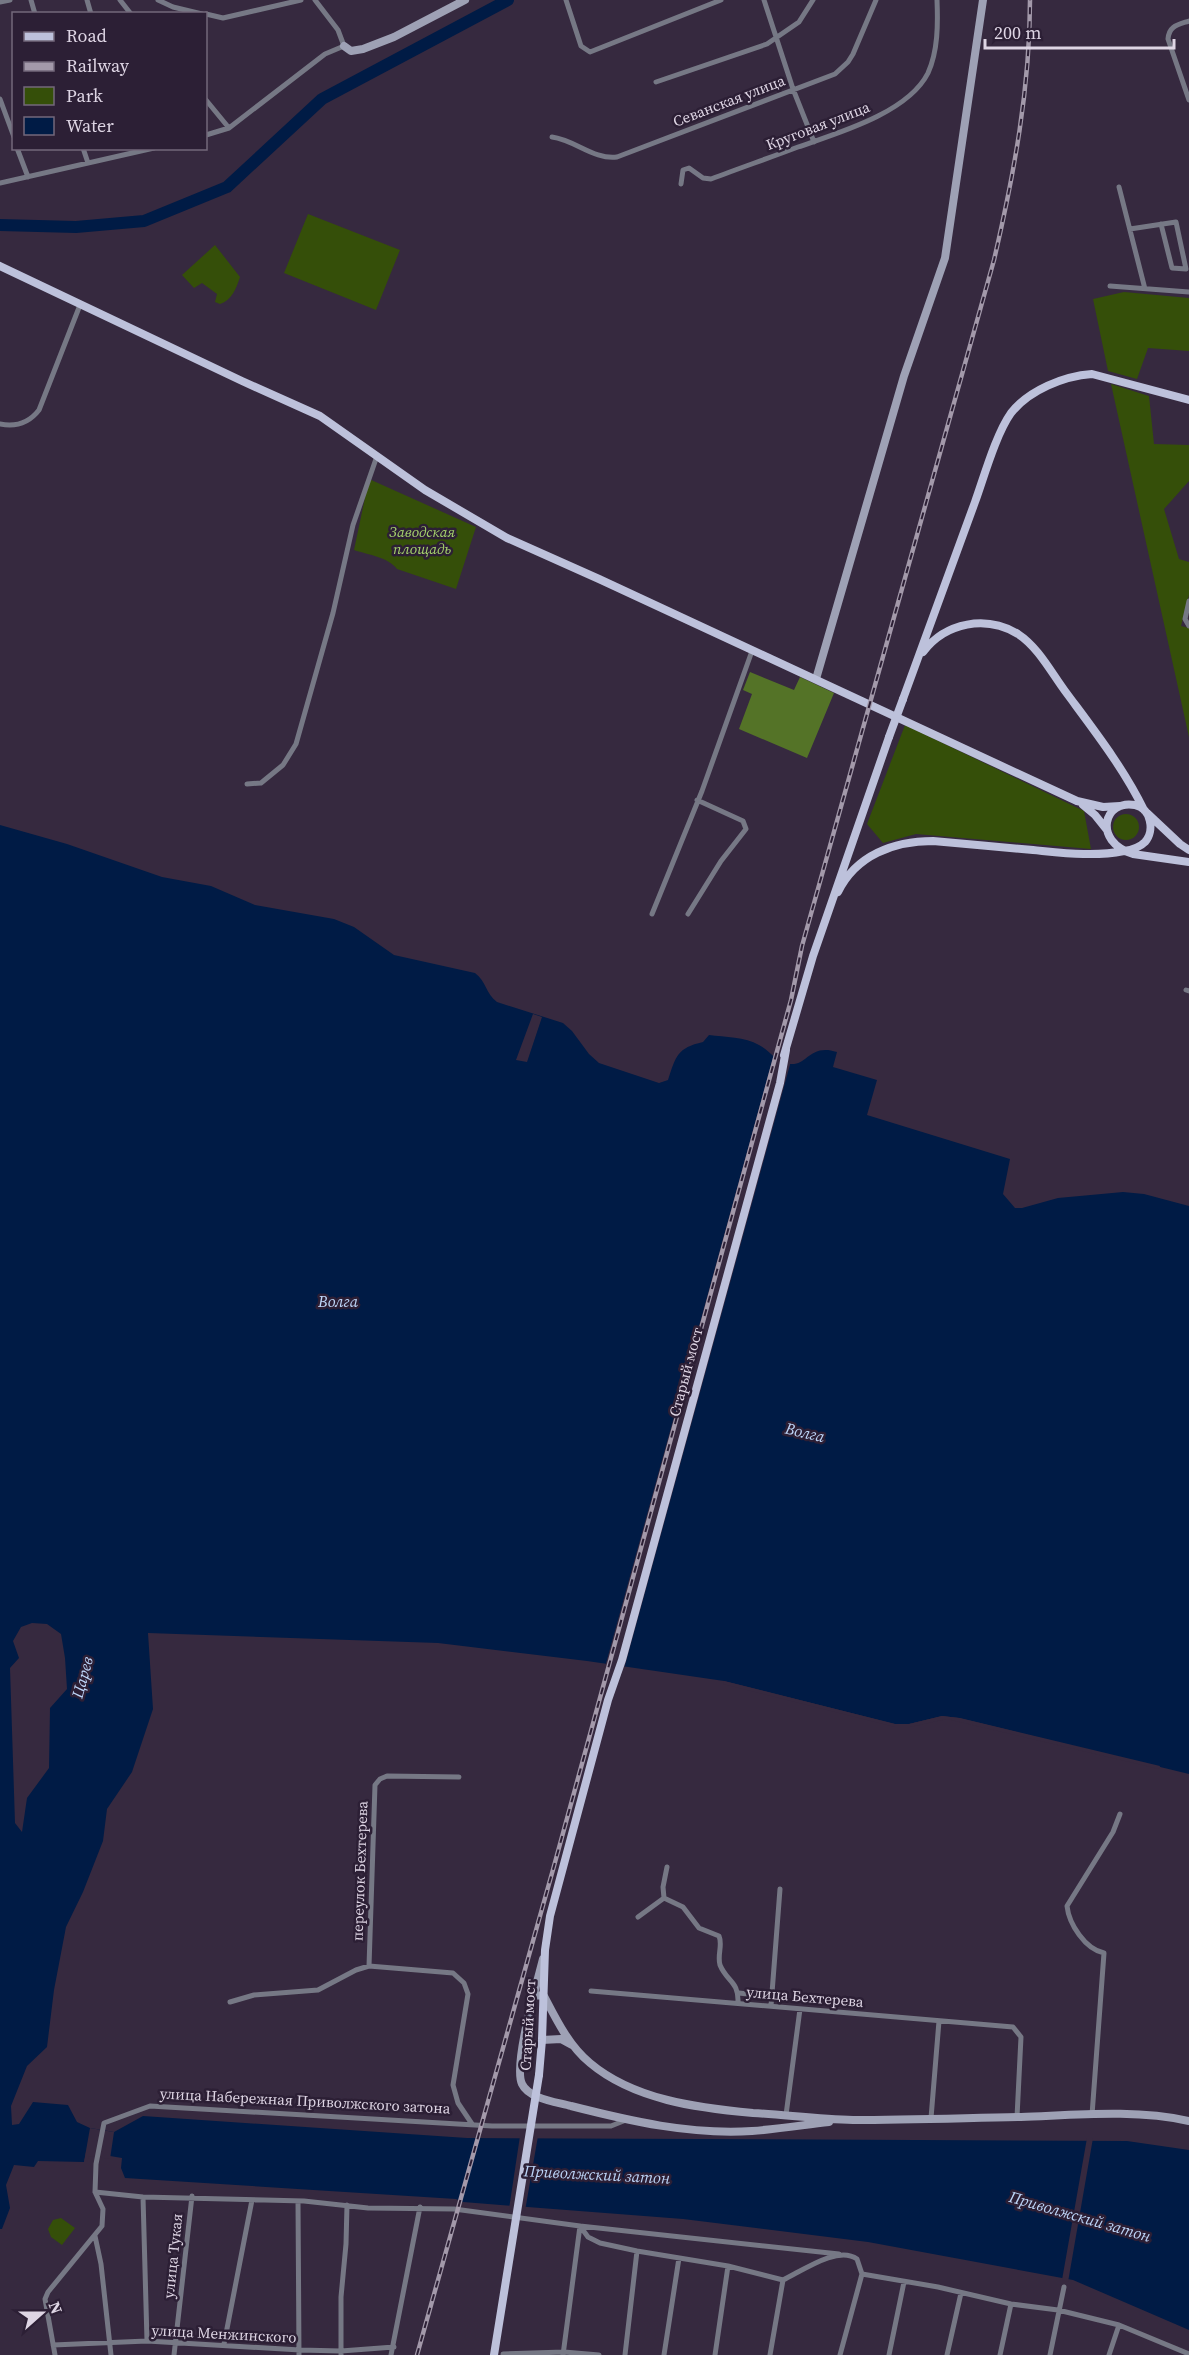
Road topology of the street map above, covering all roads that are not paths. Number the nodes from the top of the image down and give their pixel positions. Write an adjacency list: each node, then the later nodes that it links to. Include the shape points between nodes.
1 (10, 0): 15 (street)
2 (120, 0): 16 (street)
3 (158, 0): 17 (street)
4 (302, 0): 14 (street)
5 (315, 0): 21 (street, via 338,30)
6 (465, 0): 21 (main road, via 363,50 351,51)
7 (566, 0): 8 (street, via 581,46 590,52)
8 (721, 0)
9 (764, 0): 20 (street)
10 (813, 0): 20 (street, via 799,22)
11 (876, 0): 23 (street, Севанская улица, via 849,62 835,74)
12 (937, 0): 31 (street, Круговая улица, via 935,53 922,83 879,116)
13 (983, 0): 54 (main road, via 945,258 903,376)
14 (288, 1): 18 (street, via 223,18)
15 (0, 2)
16 (129, 12)
17 (195, 12)
18 (207, 15)
19 (1189, 21): 25 (street, via 1171,27 1168,32)
20 (776, 36): 22 (street, via 766,44); 23 (street)
21 (344, 46): 27 (street, via 325,54)
22 (656, 82)
23 (793, 88): 30 (street, Севанская улица, via 616,157 608,158); 31 (street)
24 (0, 99): 28 (street)
25 (1189, 100)
26 (207, 101): 27 (street)
27 (230, 128): 29 (street)
28 (12, 132)
29 (207, 135)
30 (552, 137)
31 (814, 142): 38 (street, Круговая улица, via 711,179 689,168 683,170)
32 (18, 150): 36 (street)
33 (84, 150): 35 (street)
34 (139, 150): 35 (street)
35 (88, 163): 36 (street)
36 (28, 177): 37 (street)
37 (0, 183)
38 (681, 184)
39 (1119, 187): 41 (street)
40 (1161, 224): 40 (street, via 1176,222 1186,269 1172,268); 41 (street)
41 (1130, 229): 44 (street)
42 (1, 266): 46 (main road)
43 (1110, 286): 44 (street)
44 (1145, 289): 45 (street)
45 (1189, 292)
46 (80, 305): 48 (street, via 39,410 28,421); 49 (main road, via 320,416)
47 (1189, 400): 53 (main road, via 1092,374 1036,392 1011,414)
48 (0, 424)
49 (376, 456): 52 (main road, via 448,505 507,538); 55 (street, via 353,525 296,744 283,765 261,783)
50 (1189, 601): 51 (street, via 1185,618)
51 (1189, 626)
52 (752, 651): 54 (main road); 56 (street)
53 (915, 665): 59 (main road, via 938,637 968,624 989,623 1019,635 1043,660 1106,748); 66 (main road, bridge)
54 (816, 679): 57 (main road)
55 (247, 784)
56 (697, 800): 64 (street); 65 (street, via 743,821 746,829)
57 (1077, 801): 58 (main road); 60 (main road)
58 (1120, 807): 59 (main road, via 1132,804); 60 (main road, via 1110,814)
59 (1145, 811): 61 (main road); 62 (main road, via 1150,828 1146,840)
60 (1107, 830): 62 (main road, via 1113,843)
61 (1187, 849)
62 (1125, 851): 63 (main road); 66 (main road, via 1080,854 933,841 898,843 861,863 840,887)
63 (1189, 862)
64 (651, 914)
65 (688, 914)
66 (827, 914): 73 (main road, Старый мост, via 774,1082 616,1658 561,1868)
67 (459, 1776): 74 (street, переулок Бехтерева, via 387,1776 375,1785)
68 (1120, 1814): 88 (street, via 1067,1906 1068,1915 1088,1945 1104,1953)
69 (667, 1867): 71 (street)
70 (780, 1889): 79 (street)
71 (664, 1898): 72 (street); 76 (street, via 683,1907 699,1928 719,1936 720,1964)
72 (638, 1917)
73 (545, 1950): 77 (main road); 78 (main road, Старый мост)
74 (369, 1966): 80 (street, via 318,1990 254,1995); 94 (street, via 453,1973 464,1983 468,1994 453,2085 458,2103)
75 (591, 1990): 81 (street, улица Бехтерева)
76 (739, 1993): 79 (street); 81 (street)
77 (534, 1995): 78 (main road); 91 (main road, via 519,2067 523,2085 529,2092 547,2099)
78 (544, 1996): 85 (main road, Старый мост); 86 (main road)
79 (772, 1997): 82 (street)
80 (230, 2002)
81 (738, 2003): 82 (street, улица Бехтерева)
82 (771, 2006): 83 (street, улица Бехтерева)
83 (800, 2009): 84 (street, улица Бехтерева); 87 (street)
84 (939, 2021): 89 (street, улица Бехтерева, via 1017,2029); 90 (street)
85 (542, 2040): 86 (main road, via 561,2039); 124 (main road, Старый мост, bridge)
86 (575, 2047): 87 (main road, via 603,2073 655,2096 720,2110)
87 (786, 2115): 92 (main road)
88 (1092, 2115): 89 (main road); 93 (main road)
89 (1017, 2117): 90 (main road)
90 (931, 2118): 92 (main road)
91 (626, 2120): 92 (main road, via 668,2127 750,2131); 94 (street, улица Набережная Приволжского затона, via 611,2126)
92 (852, 2120)
93 (1189, 2121)
94 (472, 2124): 95 (street, улица Набережная Приволжского затона, via 150,2106 104,2123)
95 (95, 2192): 97 (street); 103 (street, via 104,2215)
96 (192, 2196): 97 (street); 98 (street); 117 (street, улица Тукая)
97 (144, 2197): 116 (street)
98 (252, 2200): 99 (street); 119 (street)
99 (298, 2201): 100 (street); 122 (street)
100 (347, 2205): 101 (street); 123 (street)
101 (420, 2207): 102 (street); 121 (street)
102 (580, 2226): 104 (street, via 594,2240); 105 (street); 125 (street)
103 (95, 2236): 118 (street); 120 (street, via 47,2294)
104 (637, 2251): 106 (street); 132 (street)
105 (845, 2254): 108 (street, via 857,2259); 109 (street)
106 (679, 2258): 107 (street); 133 (street)
107 (728, 2266): 109 (street); 134 (street)
108 (862, 2274): 110 (street); 136 (street)
109 (783, 2280): 135 (street)
110 (904, 2282): 112 (street); 137 (street)
111 (1064, 2287): 114 (street)
112 (961, 2293): 113 (street); 138 (street)
113 (1011, 2304): 114 (street); 139 (street)
114 (1058, 2310): 115 (street); 140 (street)
115 (1119, 2325): 126 (street); 141 (street)
116 (147, 2341): 117 (street, улица Менжинского); 118 (street, улица Менжинского)
117 (176, 2341): 119 (street, улица Менжинского); 129 (street, улица Тукая)
118 (110, 2344): 120 (street, улица Менжинского); 128 (street)
119 (224, 2344): 122 (street, улица Менжинского)
120 (53, 2345): 127 (street)
121 (394, 2347): 123 (street, улица Менжинского); 130 (street)
122 (300, 2353): 123 (street, улица Менжинского)
123 (341, 2353)
124 (498, 2354): 125 (street)
125 (564, 2354): 131 (street)
126 (1189, 2354)
127 (56, 2355)
128 (111, 2355)
129 (174, 2355)
130 (391, 2355)
131 (599, 2355)
132 (625, 2355)
133 (664, 2355)
134 (715, 2355)
135 (770, 2355)
136 (840, 2355)
137 (889, 2355)
138 (947, 2355)
139 (1000, 2355)
140 (1050, 2355)
141 (1109, 2355)

